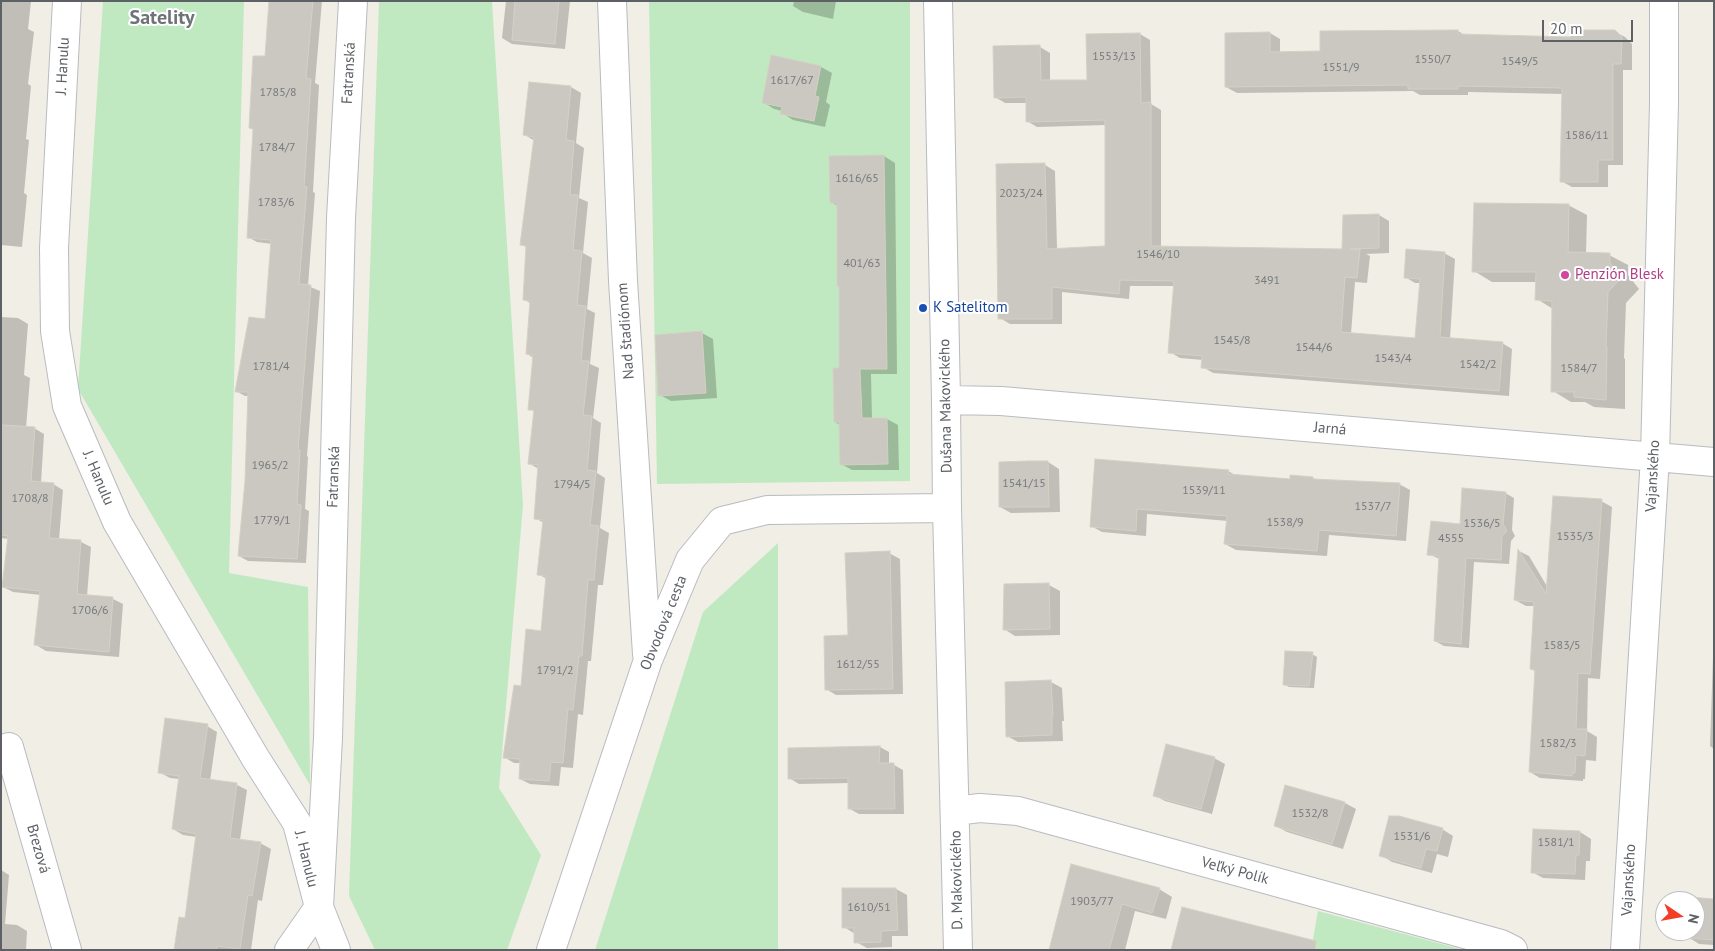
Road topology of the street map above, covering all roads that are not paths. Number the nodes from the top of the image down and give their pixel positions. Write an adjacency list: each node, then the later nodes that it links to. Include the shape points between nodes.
1 (67, 1): 13 (street, J. Hanulu, via 54,248 55,331 67,406 117,522 297,823)
2 (353, 1): 13 (street, Fatranská, via 341,218 328,738)
3 (612, 1): 10 (street, Nad štadiónom, via 623,282)
4 (938, 1): 6 (street, Dušana Makovického)
5 (1664, 1): 7 (street, Vajanského)
6 (946, 400): 7 (street, Jarná, via 1001,401); 9 (street, Dušana Makovického)
7 (1655, 457): 8 (street, Jarná); 20 (street, Vajanského)
8 (1714, 462)
9 (947, 508): 10 (street, Obvodová cesta, via 767,510 722,521 690,560); 12 (street, Dušana Makovického)
10 (648, 660): 17 (street, Obvodová cesta)
11 (9, 747): 14 (street, Brezová)
12 (955, 811): 18 (street, D. Makovického); 19 (street, Veľký Polík, via 980,808 1018,812 1501,944)
13 (319, 907): 15 (street); 16 (street, Fatranská)
14 (67, 950)
15 (289, 950)
16 (336, 950)
17 (551, 950)
18 (958, 950)
19 (1513, 950)
20 (1625, 950)

